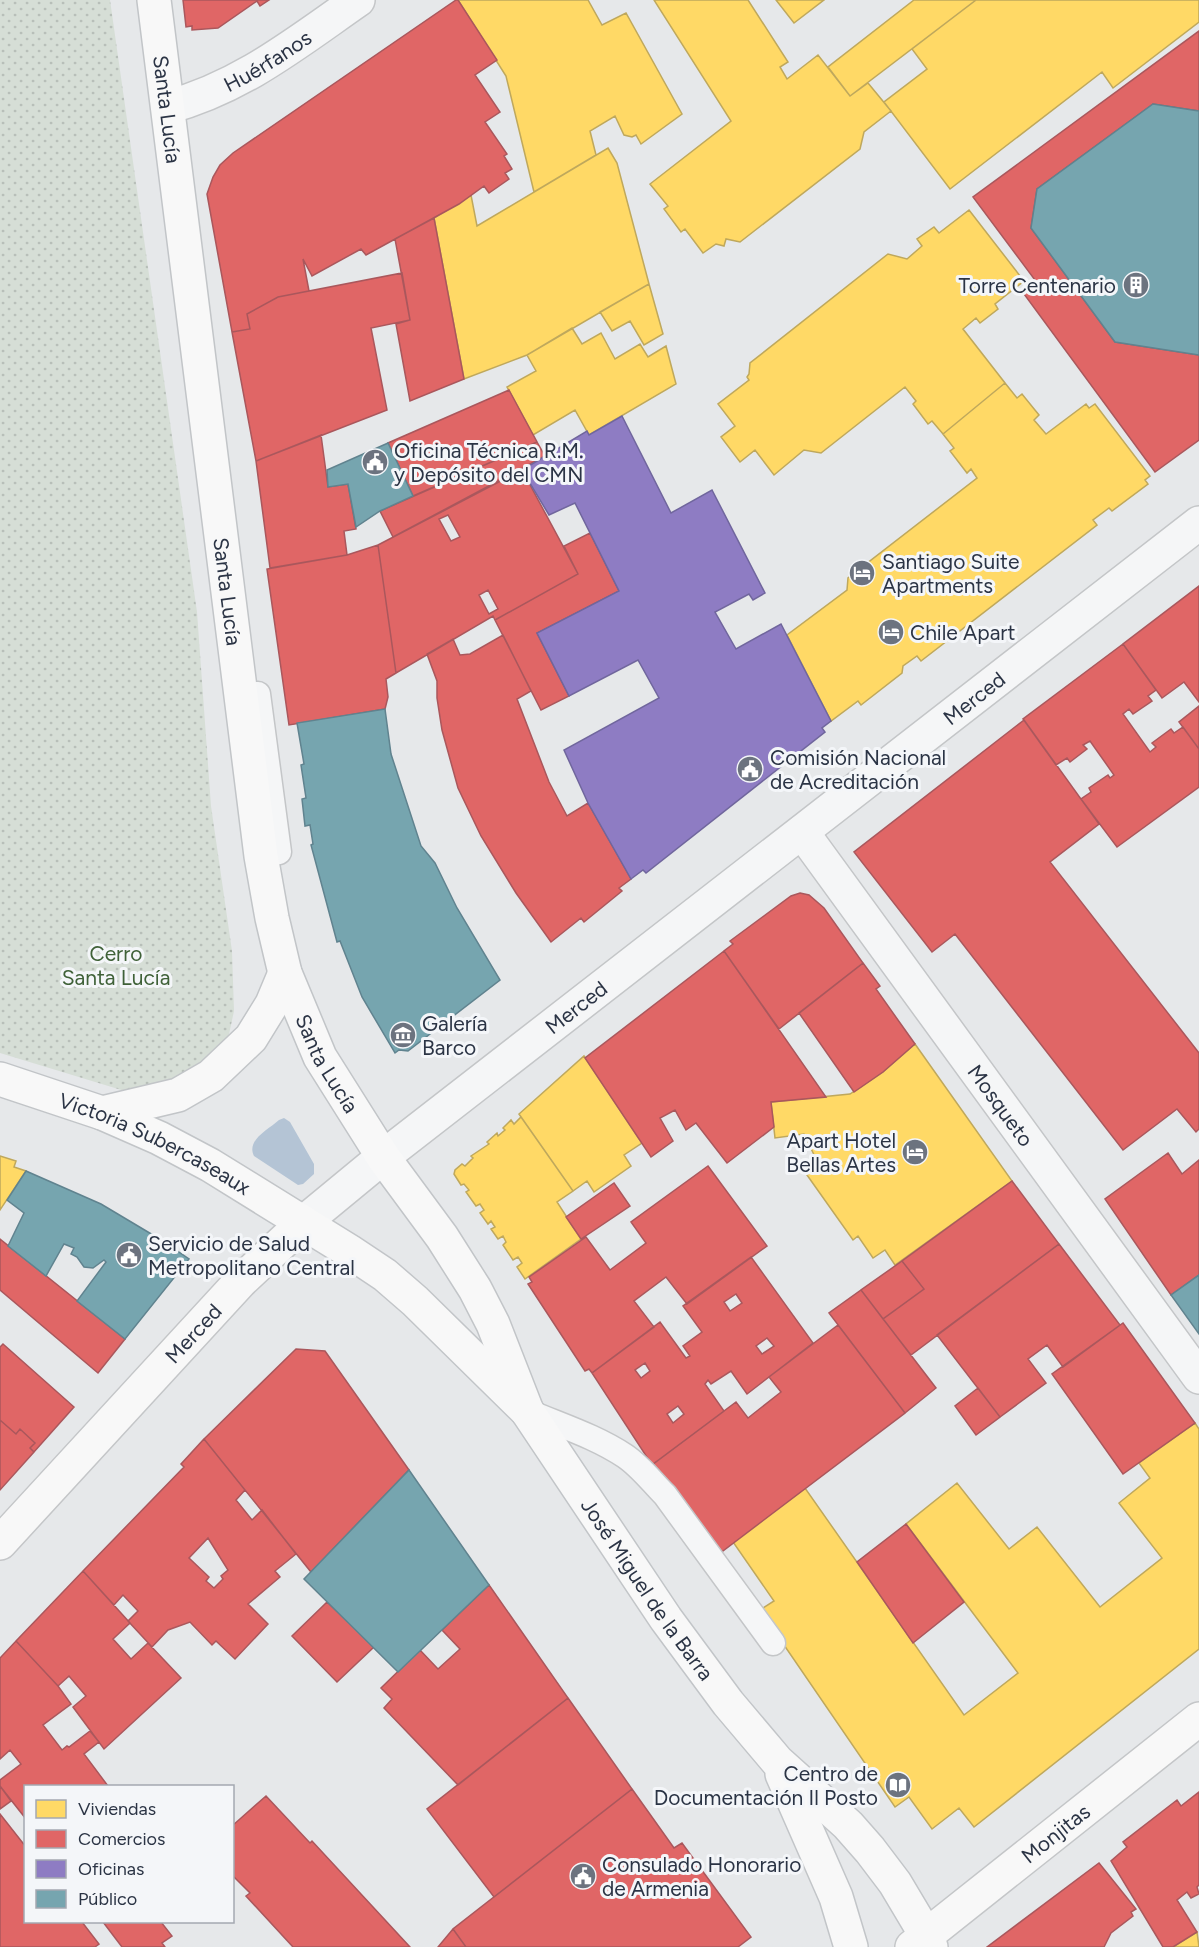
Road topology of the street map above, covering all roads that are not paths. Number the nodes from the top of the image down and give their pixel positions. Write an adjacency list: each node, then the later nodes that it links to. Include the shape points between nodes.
1 (154, 0): 3 (main road, Santa Lucía)
2 (358, 0): 3 (street, Huérfanos, via 250,74 198,99)
3 (168, 107): 7 (main road, Santa Lucía)
4 (1199, 523): 6 (street, Merced)
5 (258, 694): 7 (lane, via 279,852)
6 (802, 832): 11 (street, Merced); 13 (street, Mosqueto)
7 (261, 856): 8 (main road, Santa Lucía)
8 (285, 972): 10 (main road, via 272,1005 251,1038 212,1076 178,1095); 11 (main road, Santa Lucía, via 320,1057)
9 (0, 1079): 10 (main road, Victoria Subercaseaux)
10 (102, 1113): 12 (main road, Victoria Subercaseaux, via 210,1165)
11 (383, 1157): 12 (street, Merced); 14 (main road, José Miguel de la Barra, via 442,1237 475,1290 493,1324)
12 (303, 1223): 14 (main road, José Miguel de la Barra, via 408,1294); 15 (main road, Merced, via 240,1282)
13 (1199, 1377)
14 (527, 1411): 16 (lane, via 603,1443 644,1473 665,1495); 18 (main road, José Miguel de la Barra, via 666,1619)
15 (0, 1543)
16 (773, 1643)
17 (1199, 1719): 19 (main road, Monjitas)
18 (777, 1761): 19 (main road, José Miguel de la Barra, via 870,1850 895,1883); 20 (main road, José Miguel de la Barra, via 836,1897)
19 (923, 1943)
20 (851, 1947)

